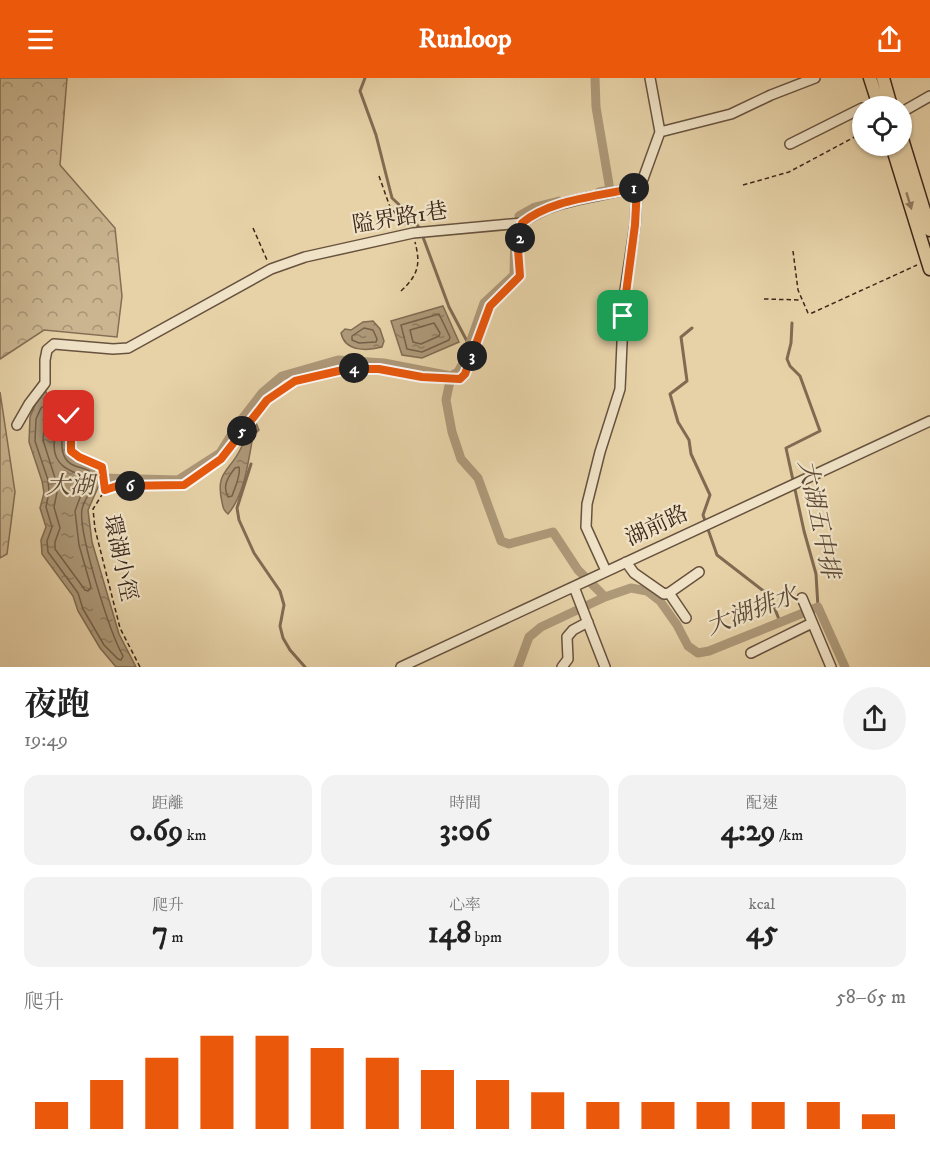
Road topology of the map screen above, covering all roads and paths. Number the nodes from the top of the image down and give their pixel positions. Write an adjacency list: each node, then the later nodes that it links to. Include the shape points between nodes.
1 (650, 78): 11 (street)
2 (815, 78): 5 (street)
3 (870, 78): 6 (main road)
4 (882, 78): 7 (main road)
5 (799, 82): 11 (street, via 731,114)
6 (871, 96)
7 (888, 96)
8 (930, 96): 9 (street)
9 (912, 106)
10 (852, 115): 13 (street)
11 (660, 132): 17 (street)
12 (852, 138): 16 (path, via 789,172)
13 (790, 144)
14 (895, 156): 22 (main road, one-way to 22)
15 (907, 156): 20 (main road)
16 (743, 185)
17 (637, 187): 18 (street, 隘界路1巷, via 569,202 533,214); 31 (street, via 624,297 620,389 587,504 586,527)
18 (522, 223): 23 (street, 隘界路1巷, via 389,237); 29 (path, 環湖小徑, via 518,249 520,276 490,306 460,379 347,369 295,381 267,400 221,459 184,485 117,486)
19 (254, 228): 23 (path)
20 (930, 230)
21 (793, 251): 25 (path)
22 (929, 263): 25 (path, via 812,313 808,313)
23 (271, 269): 26 (street, 隘界路1巷, via 128,348 54,344 45,360)
24 (764, 299): 25 (path)
25 (802, 300)
26 (45, 383): 28 (street); 29 (path, via 53,402 69,416 71,451 102,467)
27 (930, 421): 30 (street, 湖前路)
28 (17, 425)
29 (105, 490): 40 (path, 環湖小徑, via 93,509 94,528 120,628)
30 (626, 562): 31 (street, 湖前路); 34 (street, via 634,573 664,594)
31 (606, 571): 33 (street, 湖前路)
32 (699, 572): 34 (street)
33 (574, 587): 37 (street); 41 (street, 湖前路)
34 (669, 593): 36 (street)
35 (802, 598): 38 (street)
36 (686, 618)
37 (588, 622): 42 (street, via 567,637 568,659); 43 (street)
38 (812, 623): 39 (street); 44 (street)
39 (751, 653)
40 (140, 667)
41 (401, 667)
42 (562, 667)
43 (605, 667)
44 (831, 667)

